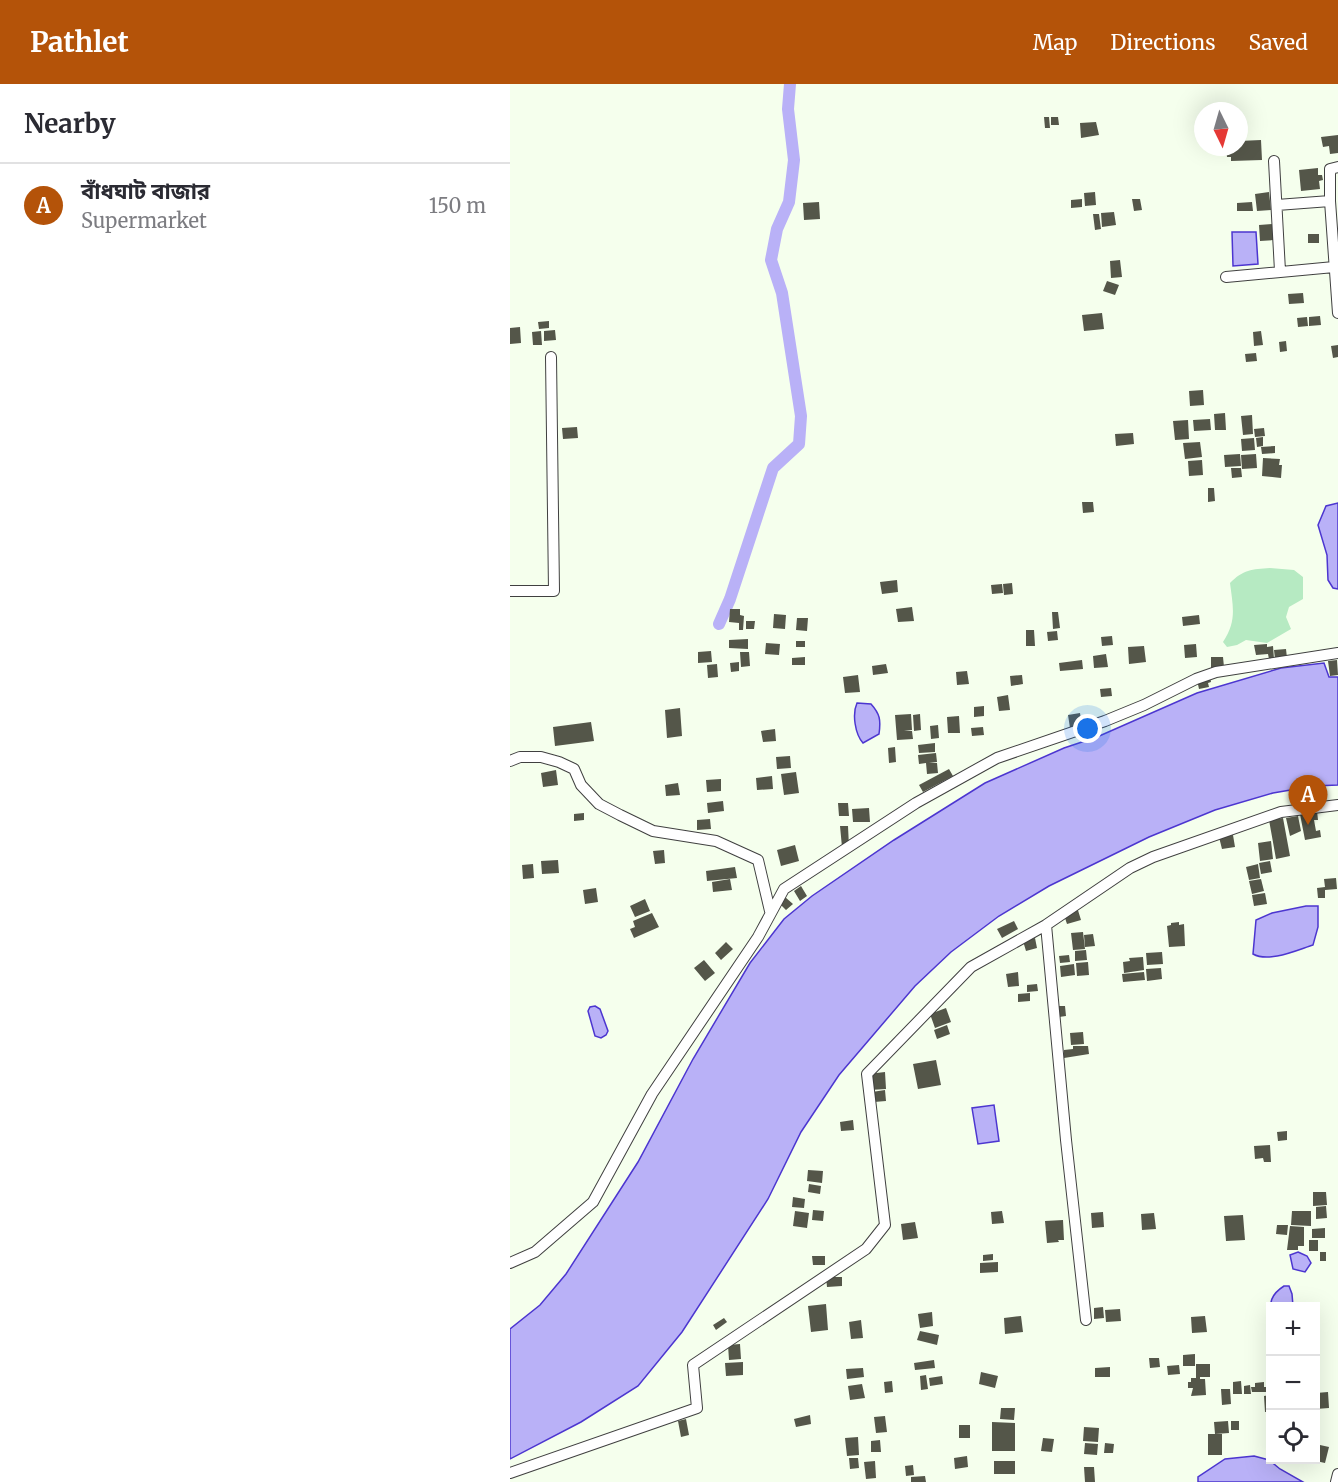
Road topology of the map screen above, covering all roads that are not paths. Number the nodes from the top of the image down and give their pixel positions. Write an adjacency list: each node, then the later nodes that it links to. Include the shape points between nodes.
1 (1274, 161): 4 (street)
2 (1338, 167): 3 (street, via 1329,169)
3 (1330, 201): 4 (street); 5 (street)
4 (1278, 205): 6 (street)
5 (1334, 267): 6 (street); 8 (street)
6 (1280, 272): 7 (street)
7 (1226, 277)
8 (1338, 313)
9 (551, 357): 10 (street, via 554,591)
10 (510, 591)
11 (1338, 653): 14 (street, via 1216,672 1115,717 997,758 916,803 784,889)
12 (510, 761): 14 (street, via 541,757 559,762 574,769 581,785 599,804 620,815 654,831 716,841 758,860)
13 (1338, 805): 15 (street, via 1281,812 1153,857)
14 (770, 911): 16 (street, via 758,937 652,1094 593,1202 535,1252)
15 (1046, 925): 17 (street); 18 (street, via 971,967 867,1074 885,1225 866,1249 693,1365 697,1408)
16 (510, 1263)
17 (1086, 1320)
18 (510, 1473)
19 (1338, 1474): 20 (street)
20 (1336, 1482)

